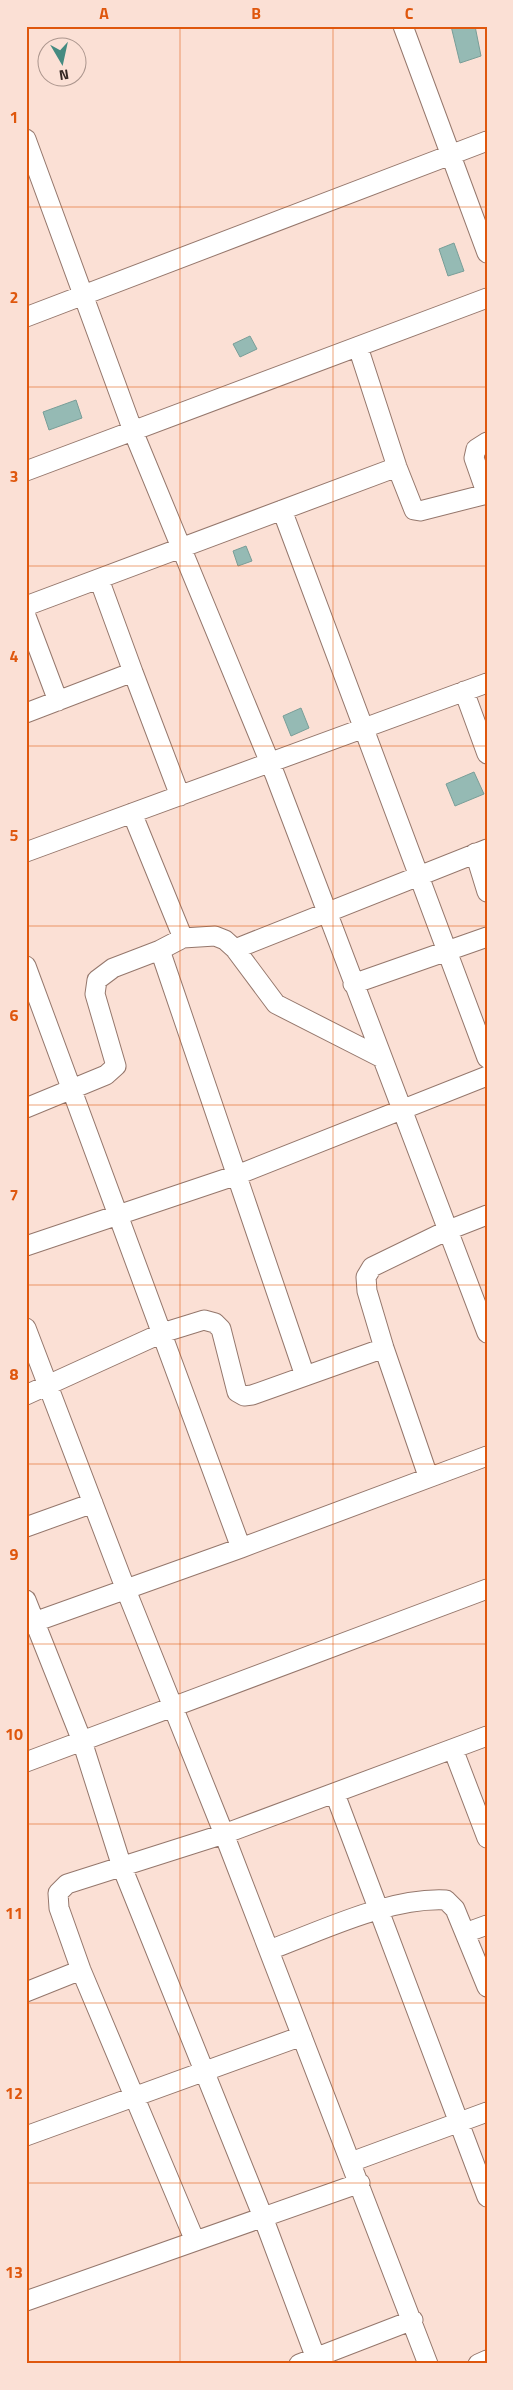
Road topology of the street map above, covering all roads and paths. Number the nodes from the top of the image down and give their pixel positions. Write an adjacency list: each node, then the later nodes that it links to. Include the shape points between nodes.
1 (403, 26): 4 (street)
2 (26, 139): 6 (street)
3 (487, 141): 4 (street)
4 (451, 153): 5 (street); 6 (street)
5 (487, 253)
6 (82, 296): 8 (street); 10 (street)
7 (487, 298): 9 (street)
8 (26, 317)
9 (358, 347): 10 (street); 12 (street)
10 (133, 431): 13 (street); 16 (street)
11 (487, 442): 14 (street, via 476,449 474,458)
12 (397, 467): 14 (street, via 414,510); 15 (street)
13 (26, 472)
14 (487, 494)
15 (282, 510): 16 (street); 25 (street)
16 (181, 548): 17 (street); 27 (street)
17 (99, 579): 18 (street); 20 (street)
18 (26, 606)
19 (26, 616): 23 (street)
20 (133, 672): 23 (street); 28 (street)
21 (487, 683): 22 (street)
22 (464, 691): 25 (street); 26 (street)
23 (58, 701): 24 (street)
24 (26, 713)
25 (363, 727): 27 (street); 32 (street)
26 (487, 754)
27 (269, 763): 28 (street); 34 (street)
28 (180, 796): 29 (street)
29 (132, 814): 31 (street); 36 (street)
30 (481, 851): 32 (street); 33 (street)
31 (26, 852)
32 (418, 876): 34 (street); 39 (street)
33 (487, 892)
34 (326, 912): 38 (street); 41 (street)
35 (487, 937): 39 (street)
36 (183, 938): 37 (street); 38 (street, via 215,936)
37 (160, 950): 45 (street, via 113,968 97,980 95,994 116,1066 106,1075); 48 (street)
38 (235, 950): 42 (street, via 276,1004)
39 (447, 952): 41 (street); 43 (street)
40 (26, 966): 45 (street)
41 (353, 984): 42 (street)
42 (382, 1058): 47 (street)
43 (487, 1058)
44 (487, 1076): 47 (street)
45 (72, 1090): 46 (street); 49 (street)
46 (26, 1108)
47 (402, 1110): 48 (street); 51 (street)
48 (237, 1175): 49 (street); 57 (street)
49 (117, 1215): 52 (street); 54 (street)
50 (487, 1215): 51 (street)
51 (446, 1231): 55 (street); 56 (street, via 372,1267 366,1277)
52 (26, 1246)
53 (26, 1328): 58 (street)
54 (162, 1333): 57 (street, via 204,1320 215,1323 221,1330 237,1392 244,1396 252,1396); 58 (street); 64 (street)
55 (487, 1334)
56 (384, 1348): 57 (street); 61 (street)
57 (304, 1376)
58 (48, 1387): 59 (street); 62 (street)
59 (26, 1395)
60 (487, 1456): 61 (street)
61 (428, 1476): 64 (street)
62 (92, 1503): 63 (street); 66 (street)
63 (26, 1527)
64 (241, 1548): 66 (street)
65 (487, 1589): 69 (street)
66 (126, 1590): 68 (street); 69 (street)
67 (26, 1600): 68 (street)
68 (31, 1623): 71 (street)
69 (174, 1706): 71 (street); 75 (street)
70 (487, 1736): 72 (street)
71 (82, 1741): 73 (street); 77 (street)
72 (453, 1749): 74 (street); 76 (street)
73 (26, 1762)
74 (335, 1794): 75 (street); 78 (street)
75 (224, 1834): 77 (street); 81 (street)
76 (487, 1838)
77 (122, 1867): 82 (street, via 68,1884 58,1893 59,1908); 86 (street)
78 (380, 1909): 80 (street, via 430,1899 446,1900 455,1909); 81 (street); 89 (street)
79 (487, 1925): 80 (street)
80 (465, 1933): 83 (street)
81 (269, 1950): 85 (street)
82 (81, 1970): 84 (street); 87 (street)
83 (487, 1987)
84 (26, 1992)
85 (302, 2036): 86 (street); 91 (street)
86 (204, 2073): 87 (street); 94 (street)
87 (135, 2095): 90 (street); 95 (street)
88 (487, 2112): 89 (street)
89 (458, 2122): 91 (street); 93 (street)
90 (26, 2136)
91 (351, 2162): 92 (street)
92 (360, 2183): 94 (street); 97 (street)
93 (487, 2197)
94 (262, 2217): 95 (street); 99 (street)
95 (194, 2242): 96 (street)
96 (26, 2301)
97 (413, 2320): 99 (street); 100 (street)
98 (487, 2360): 101 (street)
99 (311, 2362)
100 (428, 2364)
101 (478, 2364)

